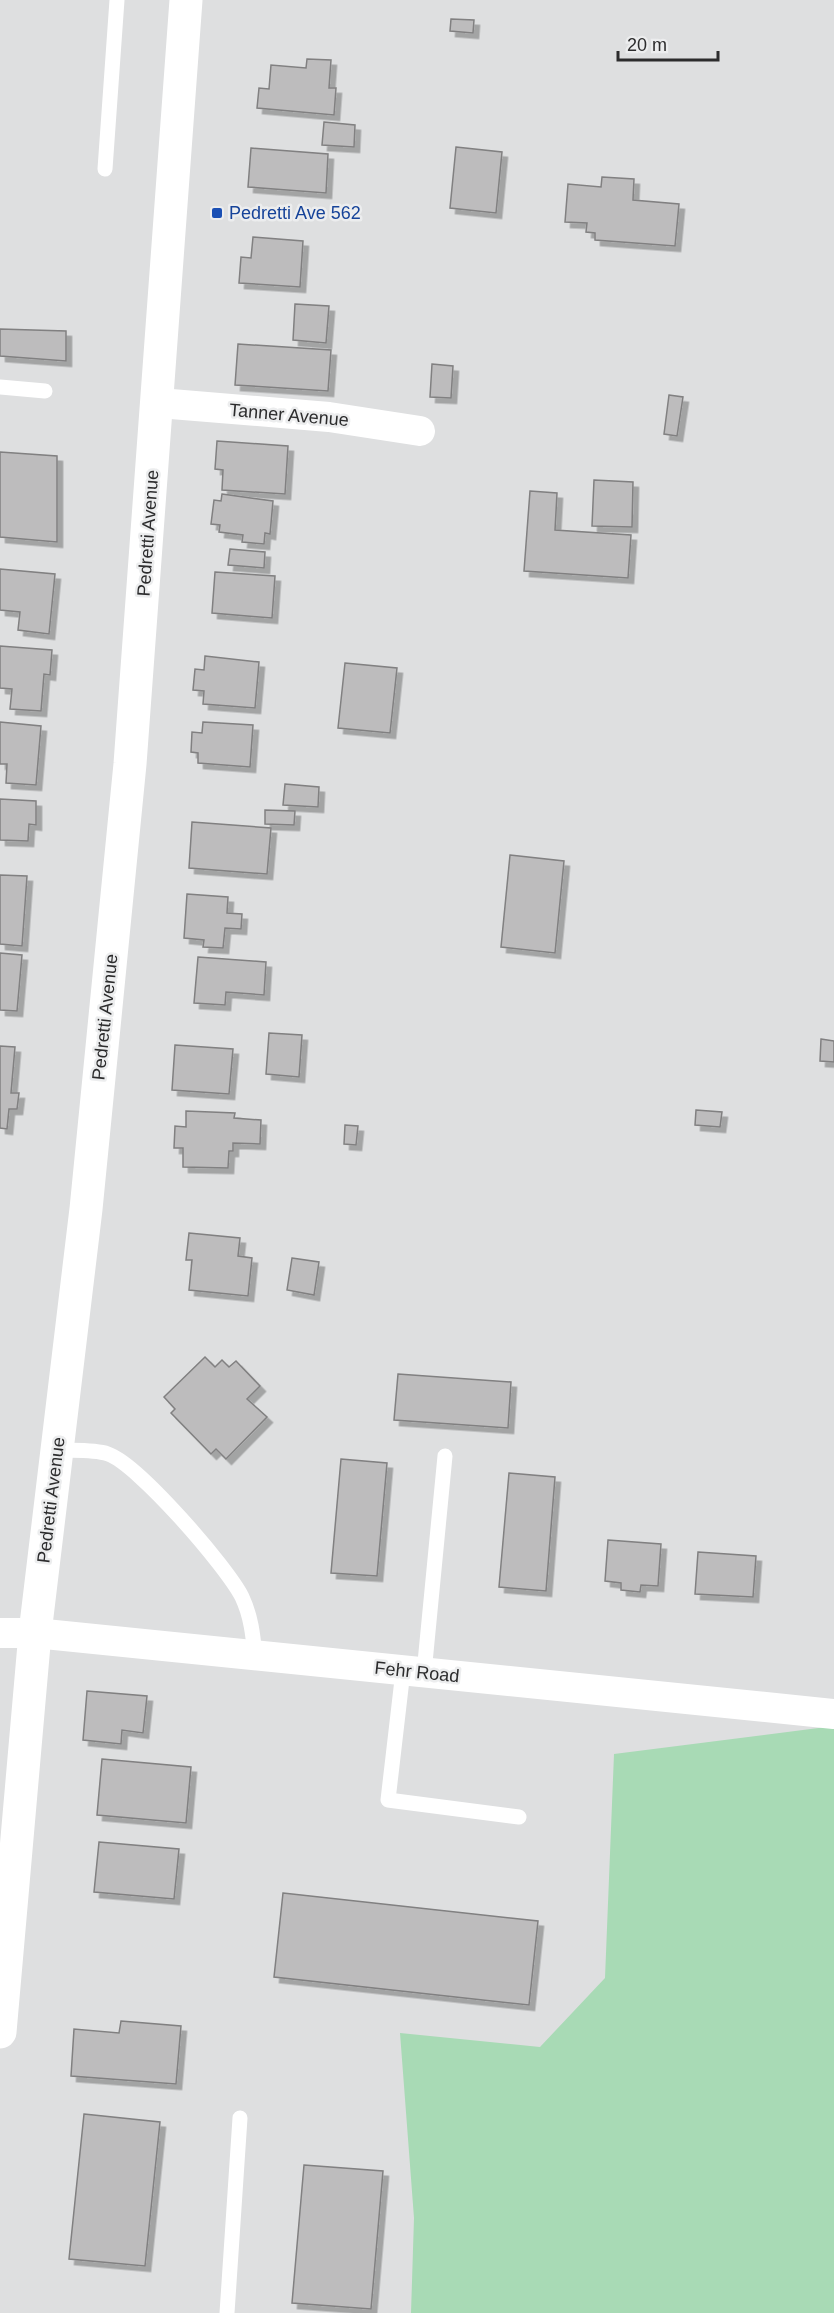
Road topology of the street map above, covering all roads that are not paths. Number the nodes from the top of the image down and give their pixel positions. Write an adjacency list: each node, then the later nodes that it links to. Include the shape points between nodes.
1 (117, 0): 3 (lane)
2 (186, 0): 6 (street, Pedretti Avenue)
3 (105, 169)
4 (0, 387): 5 (lane)
5 (45, 391)
6 (159, 404): 7 (street, Tanner Avenue, via 329,417); 8 (street, Pedretti Avenue, via 130,764 86,1209)
7 (420, 431)
8 (57, 1450): 11 (street, Pedretti Avenue); 12 (lane, via 108,1454 140,1475 212,1553 242,1597 251,1621)
9 (445, 1456): 13 (lane)
10 (0, 1633): 11 (street, Fehr Road)
11 (35, 1633): 12 (street, Fehr Road); 16 (street, Pedretti Avenue)
12 (255, 1656): 13 (street, Fehr Road)
13 (414, 1672): 14 (street, Fehr Road); 15 (lane, via 388,1800)
14 (834, 1714)
15 (519, 1817)
16 (0, 2032)
17 (240, 2118): 18 (lane)
18 (227, 2313)

